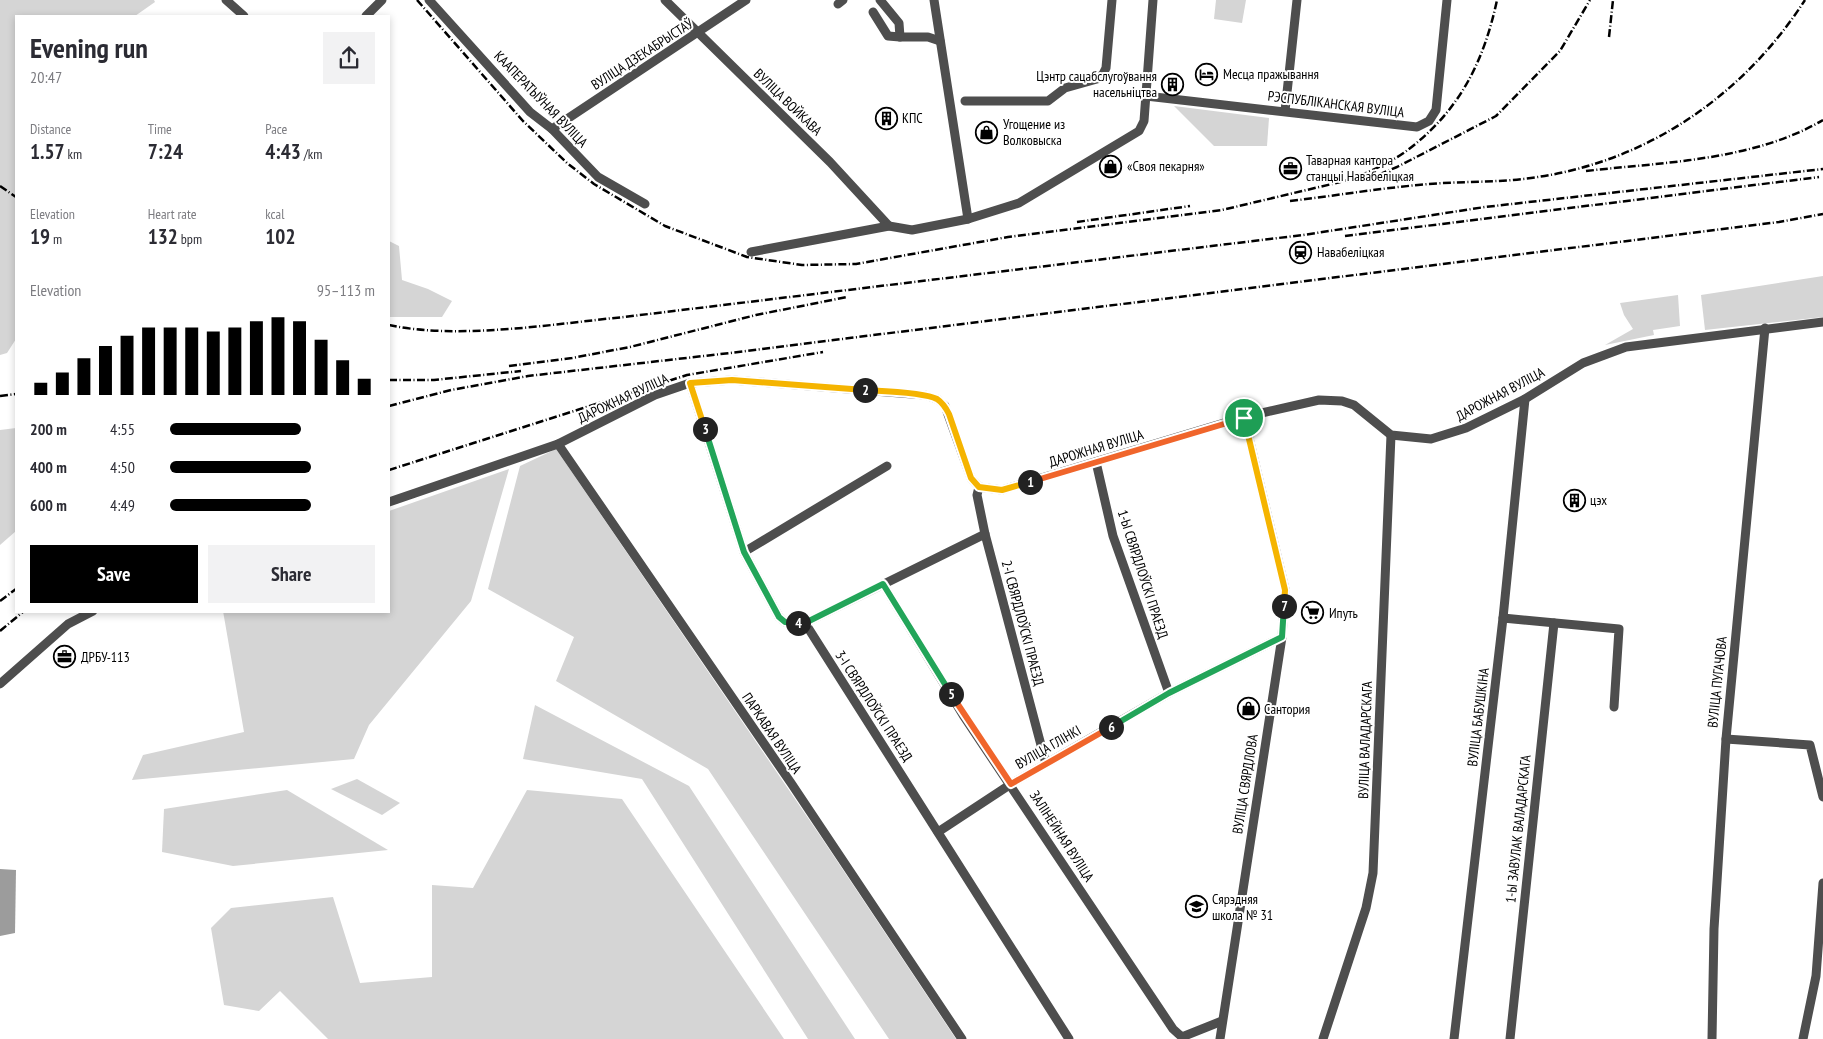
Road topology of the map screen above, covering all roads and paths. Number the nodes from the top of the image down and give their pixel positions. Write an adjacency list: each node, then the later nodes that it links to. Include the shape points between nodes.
1 (226, 0): 13 (street)
2 (382, 0): 14 (street)
3 (428, 0): 21 (street, КААПЕРАТЫЎНАЯ ВУЛІЦА, via 530,112)
4 (665, 0): 15 (street, ВУЛІЦА ВОЙКАВА)
5 (746, 0): 15 (street, ВУЛІЦА ДЗЕКАБРЫСТАЎ)
6 (880, 0): 16 (street, via 899,23)
7 (934, 0): 17 (street)
8 (1112, 0): 19 (street, via 1106,68 1097,79 1065,88 1048,101)
9 (1153, 0): 18 (street)
10 (1297, 0): 20 (street)
11 (1447, 0): 20 (street, РЭСПУБЛІКАНСКАЯ ВУЛІЦА, via 1436,110 1429,121 1417,127)
12 (873, 12): 16 (street, via 888,36)
13 (243, 15)
14 (367, 15)
15 (698, 34): 21 (street, ВУЛІЦА ДЗЕКАБРЫСТАЎ); 24 (street, ВУЛІЦА ВОЙКАВА, via 830,162)
16 (900, 37): 17 (street, via 928,37)
17 (940, 41): 23 (street)
18 (1146, 96): 20 (street, РЭСПУБЛІКАНСКАЯ ВУЛІЦА); 23 (street, via 1144,121 1139,131 1019,204)
19 (965, 101)
20 (1286, 111)
21 (552, 129): 22 (street, КААПЕРАТЫЎНАЯ ВУЛІЦА, via 598,177)
22 (645, 204)
23 (968, 219): 24 (street, via 912,230)
24 (889, 226): 25 (street)
25 (751, 252)
26 (1823, 322): 27 (street, ДАРОЖНАЯ ВУЛІЦА)
27 (1765, 328): 29 (street, ДАРОЖНАЯ ВУЛІЦА, via 1626,348 1583,362); 48 (street, ВУЛІЦА ПУГАЧОВА)
28 (690, 383): 32 (street, ДАРОЖНАЯ ВУЛІЦА, via 655,395); 35 (street, ДАРОЖНАЯ ВУЛІЦА, via 732,380 925,395 938,399 945,406 971,478); 38 (street)
29 (1525, 399): 31 (street, ДАРОЖНАЯ ВУЛІЦА, via 1453,434 1431,439); 41 (street, ВУЛІЦА БАБУШКІНА)
30 (1244, 418): 31 (street, ДАРОЖНАЯ ВУЛІЦА, via 1319,400 1342,401 1354,405); 33 (street, ДАРОЖНАЯ ВУЛІЦА); 44 (street, ВУЛІЦА СВЯРДЛОВА, via 1285,590)
31 (1391, 436): 58 (street, ВУЛІЦА ВАЛАДАРСКАГА, via 1373,873 1366,908)
32 (558, 444): 36 (street, ДАРОЖНАЯ ВУЛІЦА); 55 (street, ПАРКАВАЯ ВУЛІЦА)
33 (1096, 462): 35 (street, ДАРОЖНАЯ ВУЛІЦА, via 1002,490); 46 (street, 1-Ы СВЯРДЛОЎСКІ ПРАЕЗД, via 1113,536)
34 (887, 466): 38 (street)
35 (979, 487): 37 (street, 2-І СВЯРДЛОЎСКІ ПРАЕЗД, via 977,495)
36 (390, 502)
37 (985, 534): 39 (street); 49 (street, 2-І СВЯРДЛОЎСКІ ПРАЕЗД)
38 (744, 552): 43 (street, via 779,617 785,622)
39 (883, 584): 43 (street); 50 (street, ЗАЛІНЕЙНАЯ ВУЛІЦА, via 963,715)
40 (89, 613): 45 (street, via 68,624)
41 (1503, 618): 42 (street); 59 (street, ВУЛІЦА БАБУШКІНА)
42 (1554, 622): 47 (street, via 1619,629); 60 (street, 1-Ы ЗАВУЛАК ВАЛАДАРСКАГА)
43 (805, 623): 52 (street, 3-І СВЯРДЛОЎСКІ ПРАЕЗД)
44 (1282, 637): 46 (street, ВУЛІЦА ГЛІНКІ); 54 (street, ВУЛІЦА СВЯРДЛОВА)
45 (0, 684)
46 (1169, 693): 49 (street, ВУЛІЦА ГЛІНКІ)
47 (1614, 707)
48 (1726, 739): 51 (street, via 1810,745); 61 (street, ВУЛІЦА ПУГАЧОВА, via 1714,929)
49 (1046, 764): 50 (street, ВУЛІЦА ГЛІНКІ)
50 (1011, 784): 52 (street, ВУЛІЦА ГЛІНКІ); 54 (street, ЗАЛІНЕЙНАЯ ВУЛІЦА, via 1177,1034 1182,1037)
51 (1823, 797)
52 (938, 832): 56 (street, 3-І СВЯРДЛОЎСКІ ПРАЕЗД)
53 (1823, 883): 62 (street, via 1816,976)
54 (1222, 1021): 57 (street, ВУЛІЦА СВЯРДЛОВА)
55 (962, 1039)
56 (1069, 1039)
57 (1220, 1039)
58 (1323, 1039)
59 (1454, 1039)
60 (1510, 1039)
61 (1712, 1039)
62 (1803, 1039)

